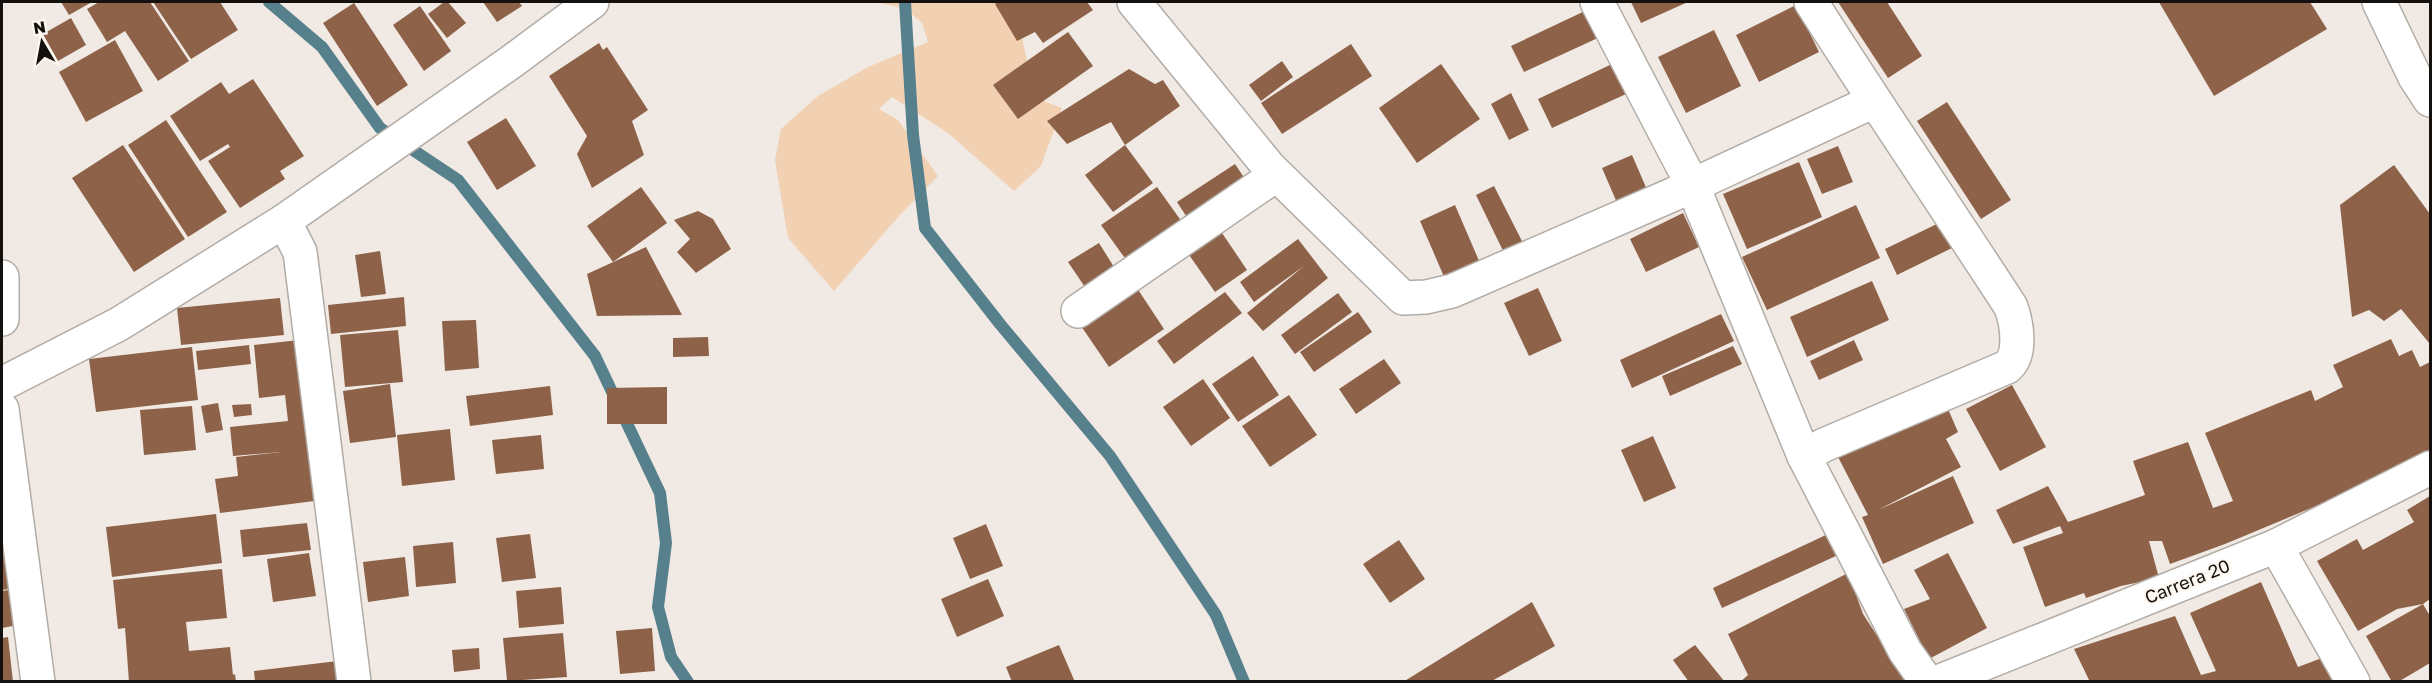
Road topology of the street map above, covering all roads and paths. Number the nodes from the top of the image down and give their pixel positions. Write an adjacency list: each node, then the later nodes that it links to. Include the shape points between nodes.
1 (592, 2): 10 (street)
2 (1134, 2): 8 (street)
3 (1598, 2): 9 (street)
4 (1811, 2): 7 (street)
5 (2379, 2): 6 (street)
6 (2430, 100)
7 (1874, 101): 9 (street); 16 (street, via 2011,308 2016,351 2007,367)
8 (1276, 175): 9 (street, via 1403,298 1452,291); 12 (street)
9 (1692, 184): 16 (street)
10 (284, 221): 14 (street, via 119,324); 20 (street, via 300,252)
11 (2, 277): 13 (street)
12 (1078, 311)
13 (2, 319)
14 (2, 384)
15 (2, 409): 19 (street)
16 (1804, 456): 21 (street, via 1905,651)
17 (2430, 468): 18 (street, Carrera 20)
18 (2276, 546): 22 (street, Carrera 20); 23 (street)
19 (38, 681)
20 (354, 681)
21 (1927, 681)
22 (1938, 681)
23 (2353, 681)

